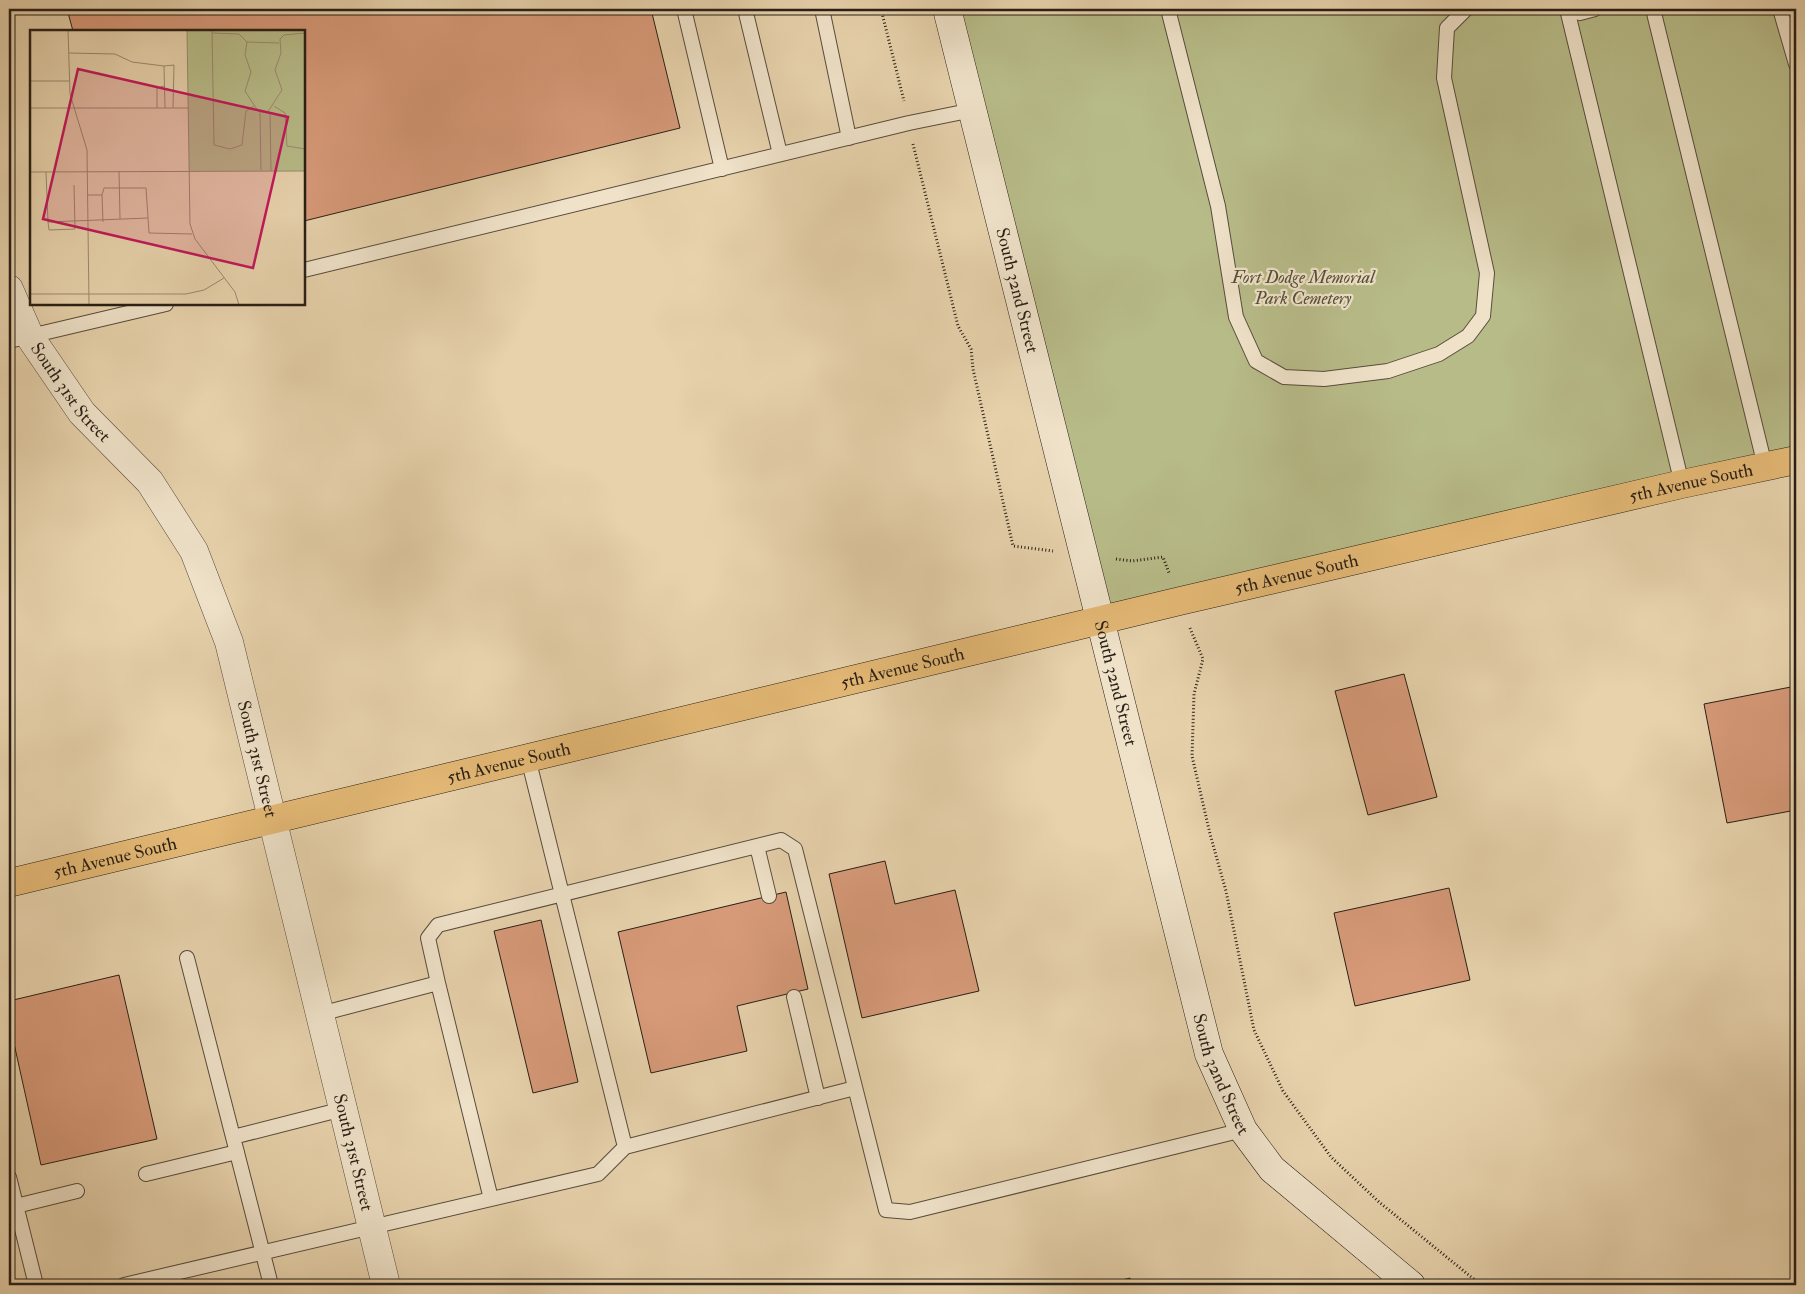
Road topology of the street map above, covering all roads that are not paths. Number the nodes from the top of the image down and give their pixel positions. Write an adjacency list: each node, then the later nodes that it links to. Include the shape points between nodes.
1 (684, 9): 15 (lane)
2 (745, 9): 14 (lane)
3 (822, 9): 13 (lane)
4 (948, 9): 12 (main road, South 32nd Street)
5 (1168, 9): 6 (lane, via 1218,206 1236,317 1256,362 1284,376 1324,379 1388,371 1438,354 1468,336 1483,316 1487,273 1444,78 1447,28)
6 (1466, 9)
7 (1567, 9): 8 (lane, via 1580,13); 22 (lane)
8 (1595, 9)
9 (1653, 9): 21 (lane)
10 (1780, 9): 11 (lane)
11 (1796, 64)
12 (973, 110): 13 (lane); 23 (main road, South 32nd Street)
13 (849, 138): 14 (lane)
14 (780, 154): 15 (lane)
15 (722, 169): 16 (lane)
16 (305, 270)
17 (9, 289): 19 (main road, South 31st Street)
18 (162, 305): 19 (lane)
19 (20, 339): 25 (main road, South 31st Street, via 82,412 150,482 194,551 229,642)
20 (1796, 460): 21 (main road, 5th Avenue South)
21 (1764, 466): 22 (main road, 5th Avenue South)
22 (1682, 484): 23 (main road, 5th Avenue South)
23 (1100, 620): 24 (main road, 5th Avenue South); 37 (main road, South 32nd Street, via 1209,1054)
24 (528, 758): 25 (main road, 5th Avenue South); 28 (lane)
25 (273, 820): 27 (main road, 5th Avenue South); 33 (main road, South 31st Street)
26 (757, 846): 28 (lane); 29 (lane); 34 (lane, via 780,840 795,849)
27 (9, 883)
28 (562, 894): 31 (lane, via 438,925 428,938); 39 (lane)
29 (769, 896)
30 (187, 958): 38 (lane)
31 (438, 983): 33 (lane); 44 (lane)
32 (794, 997): 35 (lane)
33 (320, 1014): 36 (main road, South 31st Street)
34 (855, 1088): 35 (lane); 37 (lane, via 886,1210 894,1211 910,1212)
35 (818, 1098): 39 (lane)
36 (343, 1109): 38 (lane); 46 (main road, South 31st Street)
37 (1243, 1130): 52 (main road, South 32nd Street, via 1272,1169)
38 (233, 1137): 40 (lane)
39 (625, 1146): 44 (lane, via 598,1174)
40 (237, 1152): 41 (lane); 47 (lane)
41 (146, 1174)
42 (9, 1178): 45 (lane)
43 (77, 1191): 45 (lane)
44 (491, 1200): 46 (lane)
45 (16, 1206): 48 (lane)
46 (372, 1227): 47 (lane); 51 (main road, South 31st Street)
47 (262, 1252): 49 (lane); 50 (lane)
48 (36, 1285)
49 (124, 1285)
50 (271, 1285)
51 (386, 1285)
52 (1411, 1285)

